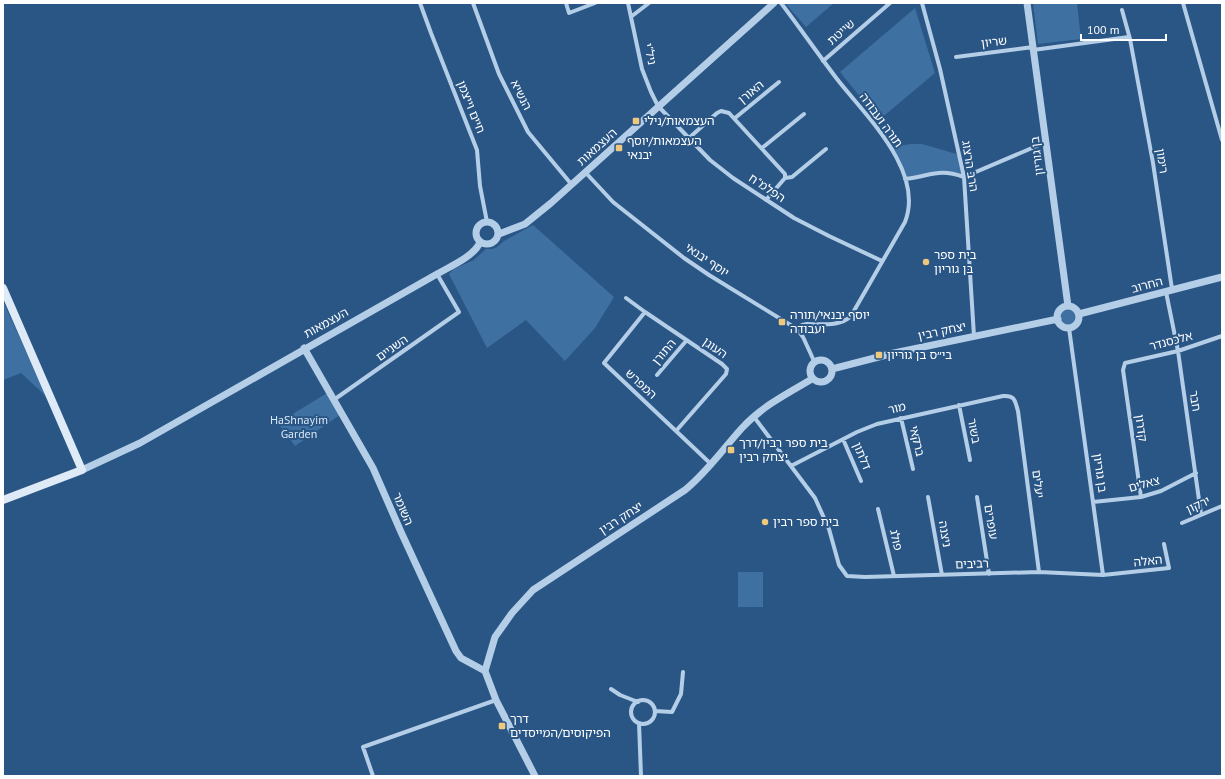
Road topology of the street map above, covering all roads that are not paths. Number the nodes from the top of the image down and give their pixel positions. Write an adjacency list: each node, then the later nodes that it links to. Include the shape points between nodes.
1 (420, 3): 34 (street, חיים וייצמן, via 477,150)
2 (472, 3): 32 (street, הנשיא, via 499,74 528,132)
3 (566, 3): 4 (street, via 570,13)
4 (596, 3)
5 (628, 3): 14 (street, ניל"י)
6 (649, 3): 14 (street)
7 (774, 3): 20 (street, העצמאות)
8 (781, 3): 18 (street, תורה ועבודה)
9 (890, 3): 18 (street, שייטת)
10 (922, 3): 29 (street, הרב הרצוג, via 940,69)
11 (1027, 3): 16 (street, בן גוריון)
12 (1183, 3): 24 (street)
13 (1122, 10): 15 (street, רימון)
14 (632, 16): 20 (street, ניל"י, via 642,69)
15 (1129, 37): 16 (street); 41 (street, רימון, via 1153,163)
16 (1033, 49): 17 (street, שריון); 25 (street, בן גוריון)
17 (956, 56)
18 (823, 61): 31 (street, תורה ועבודה, via 891,147)
19 (779, 82): 22 (street, האורן)
20 (658, 106): 23 (street, הפלמ"ח); 28 (street, העצמאות)
21 (804, 114): 26 (street)
22 (735, 118): 23 (street, האורן, via 721,111); 26 (street, האורן)
23 (689, 138): 33 (street, הפלמ"ח, via 710,160)
24 (1222, 140)
25 (1046, 142): 29 (street); 43 (street, בן גוריון)
26 (762, 148): 30 (street, האורן, via 785,174)
27 (826, 149): 30 (street, via 792,177)
28 (586, 172): 32 (street, העצמאות); 48 (street, יוסף יבנאי, via 613,202 684,258)
29 (964, 177): 31 (street, via 951,172 940,172); 49 (street, הרב הרצוג)
30 (785, 178): 33 (street)
31 (906, 180): 37 (street, תורה ועבודה, via 909,214)
32 (572, 185): 35 (street, העצמאות, via 531,219 517,228)
33 (766, 200): 37 (street, הפלמ"ח, via 794,218)
34 (487, 222): 35 (street, via 494,224); 36 (street, via 480,224 476,230)
35 (499, 234): 36 (street, via 490,244)
36 (480, 242): 38 (street, העצמאות, via 472,253)
37 (882, 261): 48 (street, תורה ועבודה, via 847,320 840,323 807,324)
38 (437, 274): 52 (street, העצמאות); 60 (street, השניים, via 459,312)
39 (1222, 277): 41 (street, החרוב)
40 (3, 288): 70 (main road)
41 (1169, 291): 45 (street, החרוב); 53 (street, חבר)
42 (626, 298): 44 (street, העוגן)
43 (1068, 306): 45 (street, via 1076,309); 46 (street, via 1061,309)
44 (645, 312): 51 (street, העוגן); 64 (street, המפרש, via 604,363)
45 (1079, 314): 47 (street, via 1076,325)
46 (1058, 319): 47 (street, via 1062,326); 49 (street, יצחק רבין)
47 (1069, 328): 77 (street, בן גוריון)
48 (797, 329): 54 (street, יוסף יבנאי)
49 (974, 336): 56 (street, יצחק רבין)
50 (1222, 336): 53 (street, אלכסנדר)
51 (686, 341): 57 (street, התורן); 64 (street, העוגן, via 722,364 726,374)
52 (304, 348): 60 (street, השומר); 70 (street, העצמאות, via 140,443)
53 (1178, 351): 55 (street, אלכסנדר); 71 (street, חבר)
54 (814, 361): 56 (street, via 825,360); 58 (street, via 809,370)
55 (1125, 363): 75 (street, קדרון, via 1123,370)
56 (832, 369): 58 (street, via 828,380 820,383)
57 (657, 376)
58 (812, 379): 62 (street, יצחק רבין, via 785,394)
59 (1015, 399): 61 (street, מור, via 1003,396); 83 (street, יעלים)
60 (335, 400): 88 (street, השומר, via 373,468 456,651 461,658)
61 (959, 405): 63 (street, מור); 66 (street, בשור)
62 (754, 417): 67 (street, יצחק רבין); 68 (street)
63 (901, 418): 65 (street, מור, via 877,424); 69 (street, ברקאי)
64 (676, 431): 67 (street, המפרש)
65 (843, 439): 68 (street, מור); 72 (street, דלתון)
66 (970, 460)
67 (712, 465): 88 (street, יצחק רבין, via 685,490 533,590 494,637)
68 (791, 466): 87 (street, רביבים, via 821,510 836,559 847,576)
69 (913, 469)
70 (82, 470): 76 (main road)
71 (1196, 473): 75 (street, צאלים, via 1161,491); 80 (street, חבר)
72 (861, 481)
73 (928, 497): 85 (street, ניצנה)
74 (977, 497): 84 (street, עופרים)
75 (1141, 497): 77 (street, צאלים)
76 (3, 500)
77 (1093, 502): 86 (street, בן גוריון)
78 (1222, 506): 80 (street, ירקון)
79 (878, 509): 87 (street, פולג)
80 (1202, 514): 81 (street, ירקון)
81 (1182, 523)
82 (1164, 544): 86 (street, האלה, via 1169,568)
83 (1039, 572): 84 (street, רביבים); 86 (street, רביבים)
84 (989, 574): 85 (street, רביבים)
85 (942, 575): 87 (street, רביבים)
86 (1104, 575)
87 (894, 576)
88 (485, 671): 91 (street)
89 (683, 672): 93 (street, via 681,694 672,712)
90 (611, 689): 92 (street, via 620,696)
91 (496, 700): 95 (street, via 363,747); 96 (street)
92 (638, 702): 93 (street, via 652,704); 94 (street, via 633,708 632,715)
93 (655, 711): 94 (street, via 652,720 646,724)
94 (639, 723): 97 (street)
95 (373, 776)
96 (535, 776)
97 (641, 776)

